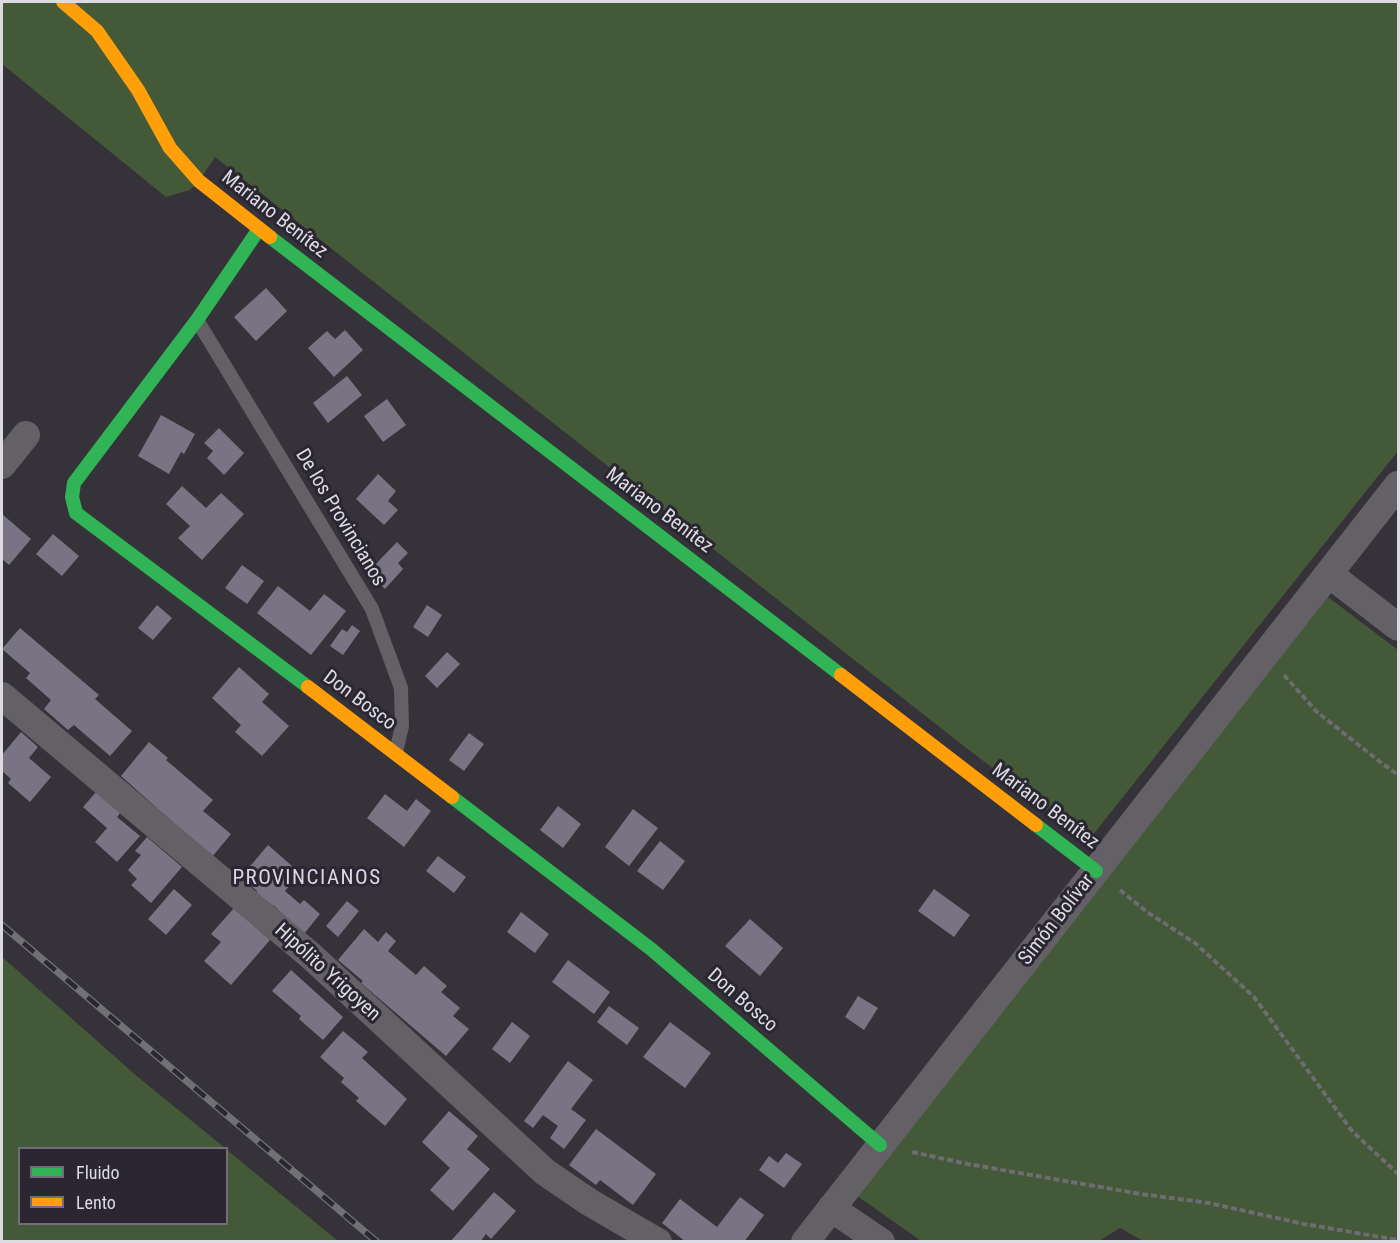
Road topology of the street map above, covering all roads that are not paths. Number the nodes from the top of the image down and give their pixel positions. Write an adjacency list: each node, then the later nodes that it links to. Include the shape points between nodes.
1 (63, 2): 2 (street, Mariano Benítez, via 97,31 138,90 170,148 199,181)
2 (259, 229): 3 (street, Don Bosco); 11 (street, Mariano Benítez)
3 (197, 320): 10 (lane, De los Provincianos, via 372,609 401,688 402,726); 10 (street, Don Bosco, via 74,483 76,513)
4 (26, 435): 5 (street)
5 (2, 465)
6 (1398, 485): 7 (street, Simón Bolívar)
7 (1329, 574): 8 (street); 11 (street, Simón Bolívar)
8 (1398, 627)
9 (2, 696): 14 (street, Hipólito Yrigoyen, via 311,956 545,1172)
10 (395, 753): 12 (street, Don Bosco, via 651,949)
11 (1096, 871): 12 (street, Simón Bolívar)
12 (880, 1145): 13 (street, Simón Bolívar)
13 (831, 1208): 15 (street, Simón Bolívar); 16 (street)
14 (658, 1242)
15 (805, 1242)
16 (881, 1242)

